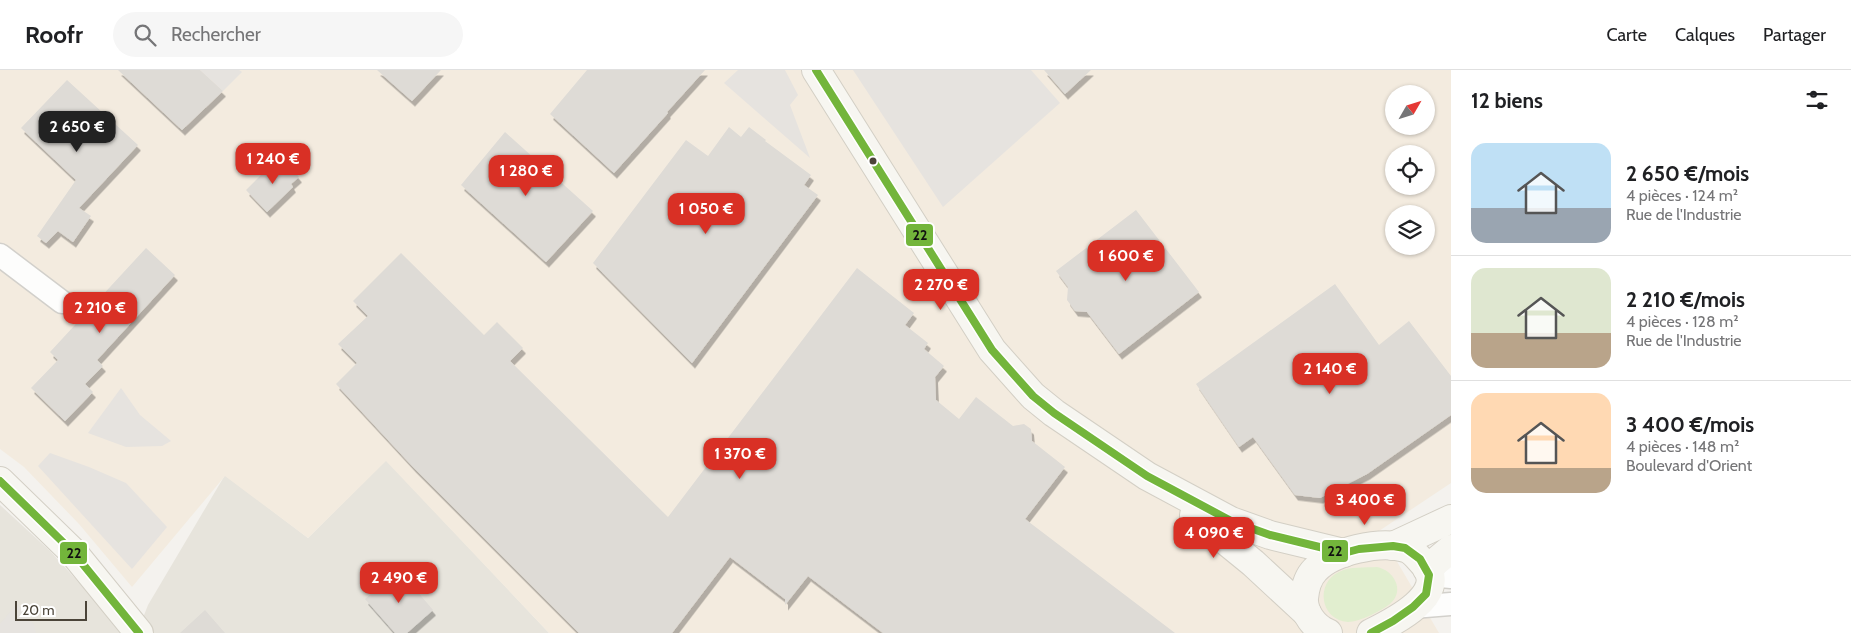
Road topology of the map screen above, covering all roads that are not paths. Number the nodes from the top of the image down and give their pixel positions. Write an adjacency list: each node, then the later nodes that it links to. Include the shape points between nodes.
1 (816, 70): 4 (street, via 992,350 1012,375 1070,425)
2 (0, 255): 3 (street)
3 (62, 302)
4 (1147, 476): 9 (street, via 1231,521 1270,536); 13 (street, via 1253,563)
5 (0, 481): 14 (street, via 73,552)
6 (1451, 519): 7 (street)
7 (1393, 546): 9 (street); 10 (street, via 1405,548)
8 (1451, 549): 10 (street)
9 (1344, 553): 13 (street, via 1325,561 1314,571 1304,592 1304,604)
10 (1436, 573): 12 (street, via 1426,594)
11 (1451, 604): 12 (street)
12 (1413, 607): 15 (street)
13 (1319, 627)
14 (139, 633)
15 (1370, 633)

